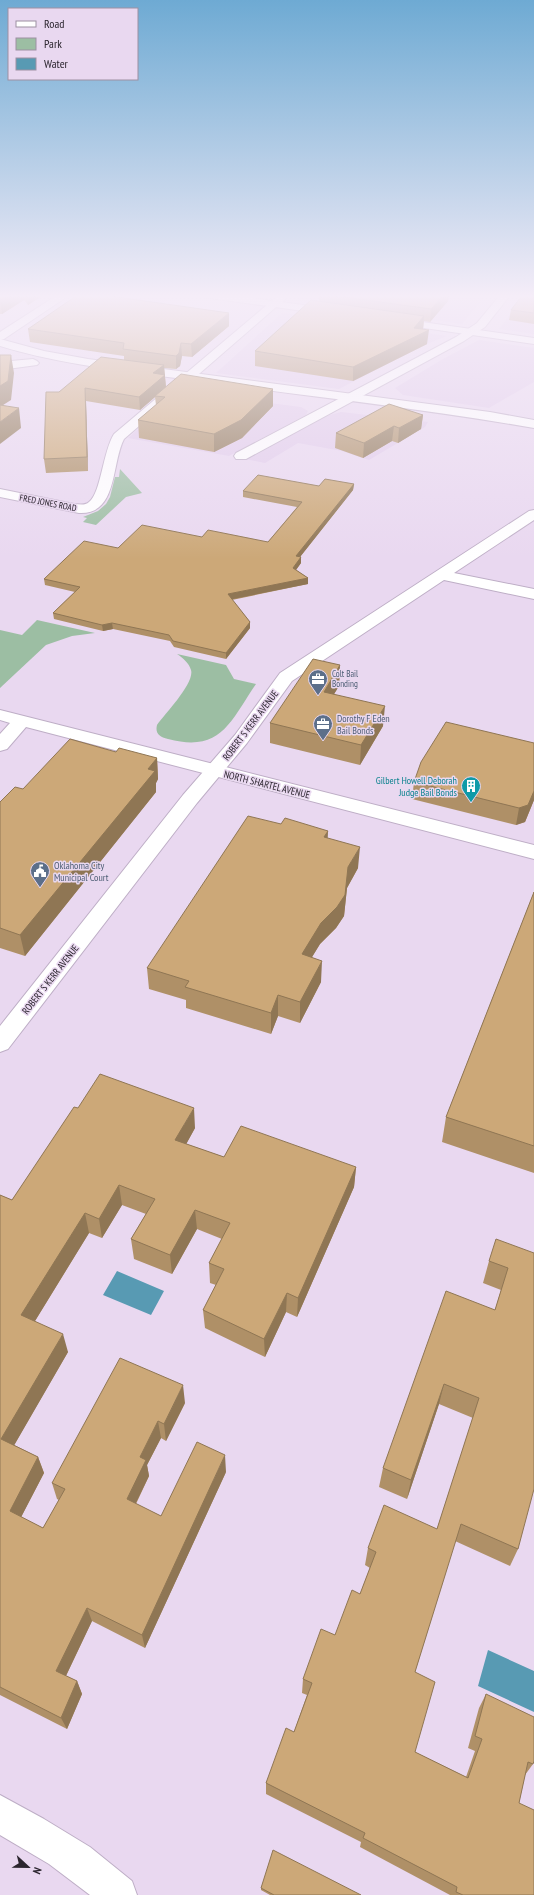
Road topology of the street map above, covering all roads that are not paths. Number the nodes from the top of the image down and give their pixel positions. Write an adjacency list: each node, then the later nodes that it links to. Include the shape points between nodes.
1 (160, 382): 5 (main road)
2 (182, 382): 5 (main road)
3 (231, 382): 6 (main road)
4 (379, 382): 6 (main road)
5 (179, 385): 7 (main road); 11 (main road, FRED JONES ROAD, via 126,430 115,443 100,499 96,504 86,508 74,508)
6 (350, 398): 7 (main road); 8 (main road, via 410,403)
7 (334, 405): 9 (main road, via 419,415); 10 (main road)
8 (534, 424)
9 (534, 435)
10 (241, 456)
11 (0, 493)
12 (534, 514): 13 (main road, ROBERT S KERR AVENUE)
13 (441, 574): 14 (main road); 18 (main road, ROBERT S KERR AVENUE, via 293,672)
14 (534, 594)
15 (0, 715): 16 (main road, NORTH SHARTEL AVENUE)
16 (22, 721): 17 (main road); 18 (main road, NORTH SHARTEL AVENUE)
17 (0, 745)
18 (214, 771): 19 (main road, NORTH SHARTEL AVENUE); 20 (main road, ROBERT S KERR AVENUE)
19 (534, 852)
20 (1, 1040)
21 (0, 1814): 22 (main road, via 50,1843)
22 (118, 1895)

